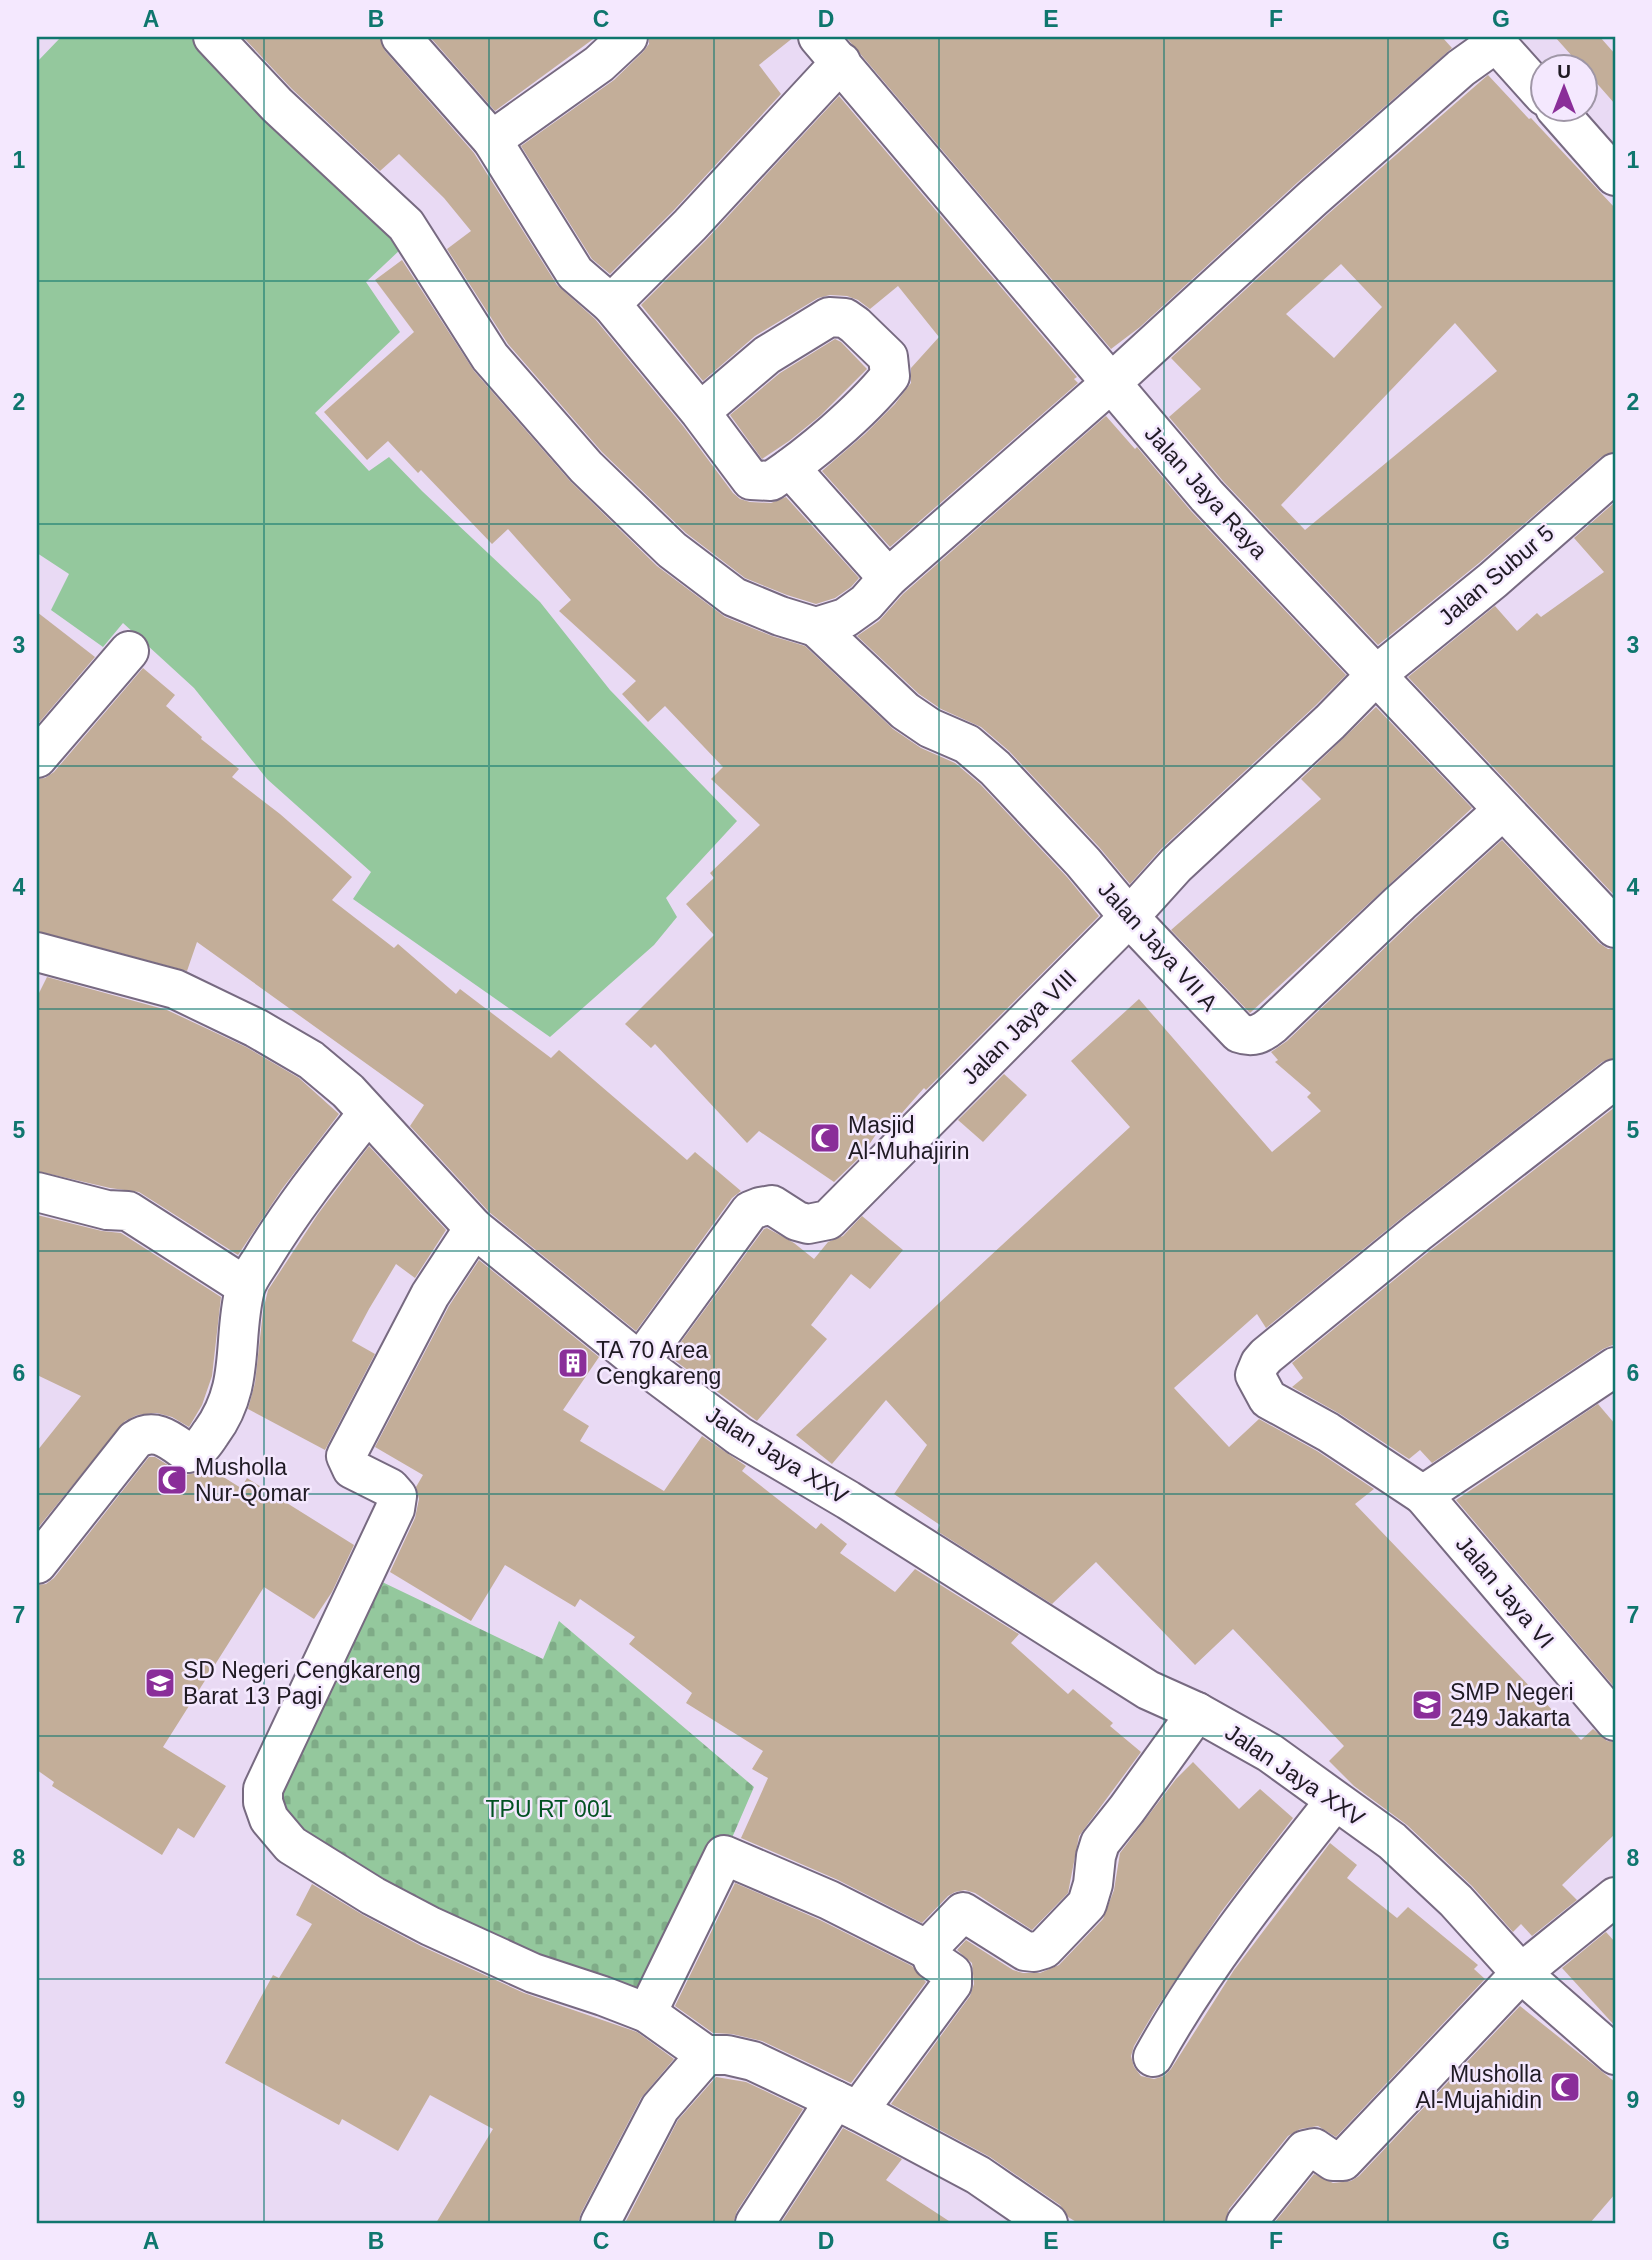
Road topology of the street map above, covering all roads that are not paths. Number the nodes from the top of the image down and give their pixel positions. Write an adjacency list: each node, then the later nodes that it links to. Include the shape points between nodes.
1 (213, 37): 16 (street, via 277,105 406,225 490,357 586,467 672,550 734,597)
2 (401, 37): 8 (street)
3 (628, 37): 8 (street, via 599,64)
4 (1494, 40): 6 (street); 11 (street)
5 (830, 50): 10 (street, via 690,225); 11 (street, Jalan Jaya Raya)
6 (1530, 80)
7 (1567, 122): 9 (street)
8 (492, 140): 10 (street, via 575,272)
9 (1615, 176)
10 (611, 304): 12 (street)
11 (1111, 383): 15 (street); 18 (street, Jalan Jaya Raya, via 1207,496)
12 (700, 412): 13 (street, via 751,480 771,481); 13 (street, via 767,355 829,317 845,318 888,357 890,376)
13 (790, 468): 15 (street)
14 (1615, 473): 18 (street, Jalan Subur 5)
15 (888, 579): 16 (street, via 845,618)
16 (816, 627): 21 (street, Jalan Jaya VII A, via 905,711 967,744 995,768)
17 (129, 651): 19 (street)
18 (1376, 676): 20 (street, Jalan Jaya Raya); 21 (street, Jalan Jaya VIII, via 1176,865)
19 (37, 758)
20 (1503, 810): 21 (street, Jalan Jaya VII A, via 1261,1034 1239,1034); 22 (street, Jalan Jaya Raya)
21 (1129, 917): 29 (street, Jalan Jaya VIII, via 828,1220 808,1224 772,1205 750,1211)
22 (1615, 929)
23 (39, 956): 25 (street, Jalan Jaya XXV, via 175,989 256,1028 310,1059)
24 (1615, 1079): 31 (street, Jalan Jaya VI, via 1260,1363 1255,1375 1268,1399 1328,1432)
25 (367, 1114): 27 (street, Jalan Jaya XXV); 28 (street, via 329,1161)
26 (37, 1192): 28 (street, via 128,1211)
27 (474, 1228): 29 (street, Jalan Jaya XXV); 39 (street, via 430,1295 346,1456 352,1469 390,1488 397,1496 395,1509 263,1789 263,1802 270,1819 291,1844 373,1896 533,1973)
28 (245, 1286): 32 (street, via 237,1372 221,1420 202,1446 188,1453 156,1433 135,1440)
29 (639, 1362): 33 (street, Jalan Jaya XXV, via 739,1436 1148,1690)
30 (1613, 1375): 31 (street)
31 (1423, 1495): 34 (street, Jalan Jaya VI)
32 (37, 1563)
33 (1197, 1712): 35 (street, Jalan Jaya XXV, via 1270,1753); 37 (street, via 1100,1843 1087,1904 1044,1949 1025,1951 963,1912)
34 (1615, 1721)
35 (1335, 1801): 38 (street, Jalan Jaya XXV, via 1392,1841 1456,1901); 42 (street, via 1206,1970)
36 (1615, 1897): 38 (street)
37 (930, 1951): 39 (street, via 829,1900 724,1855); 43 (street, via 933,1960 952,1973 952,1984)
38 (1521, 1973): 41 (street, Jalan Jaya XXV); 47 (street, via 1343,2161 1333,2161 1314,2148 1305,2150)
39 (647, 2013): 40 (street)
40 (706, 2055): 43 (street, via 753,2061); 44 (street, via 660,2108)
41 (1615, 2055)
42 (1153, 2057)
43 (847, 2106): 45 (street); 46 (street, via 978,2175)
44 (600, 2223)
45 (755, 2223)
46 (1048, 2223)
47 (1246, 2223)

